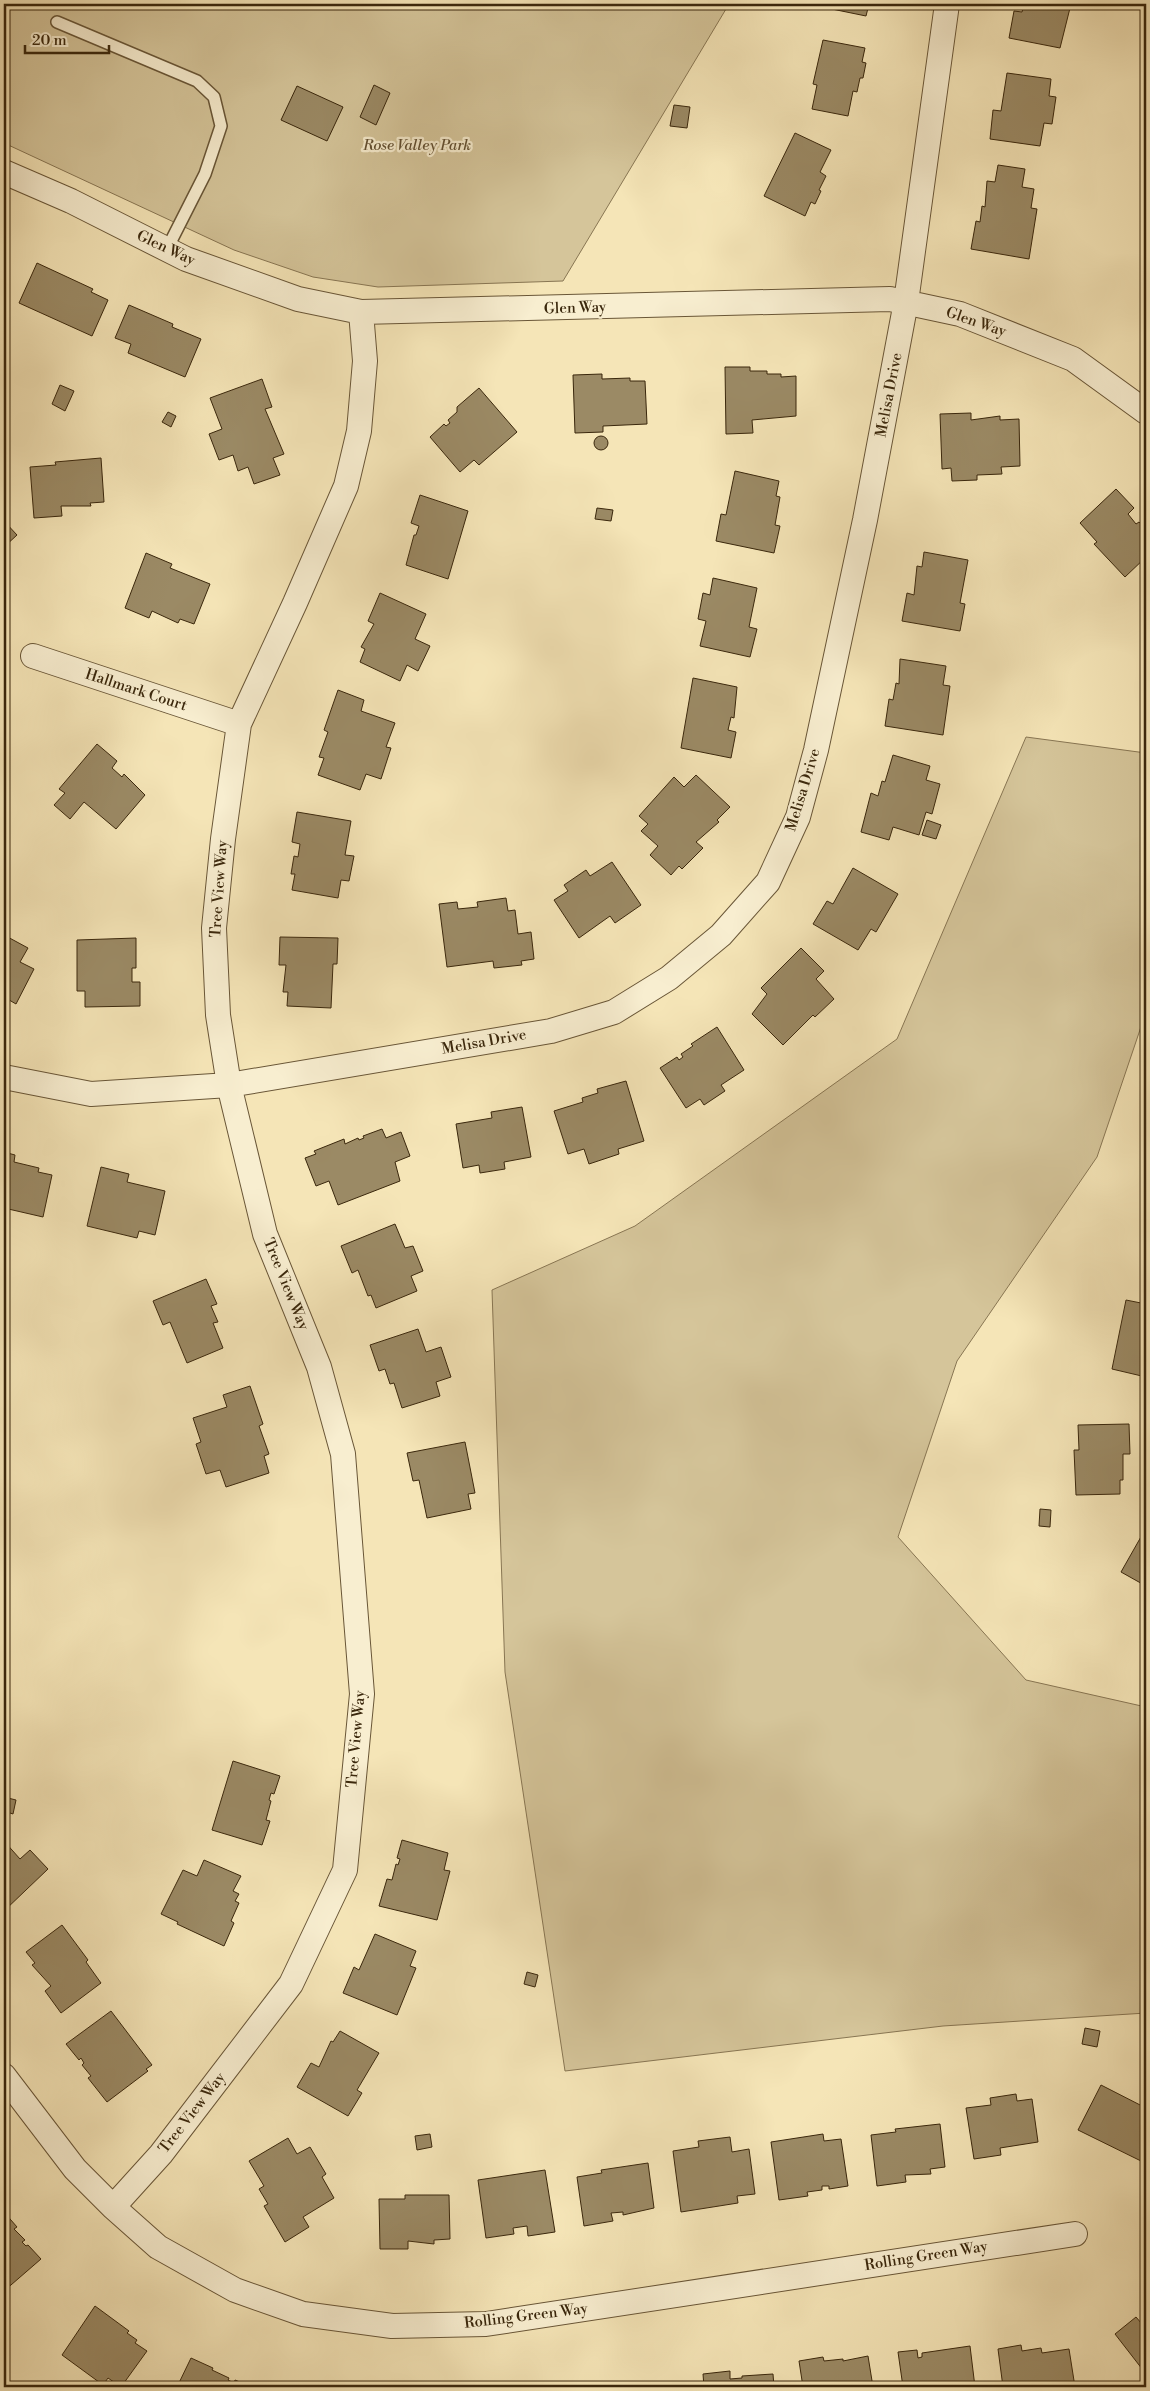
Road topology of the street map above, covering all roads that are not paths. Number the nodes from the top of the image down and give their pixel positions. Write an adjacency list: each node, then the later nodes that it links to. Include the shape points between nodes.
1 (947, 4): 5 (street, Melisa Drive)
2 (57, 22): 4 (lane, via 197,81 214,97 221,126 205,174)
3 (4, 172): 4 (street, Glen Way, via 71,201)
4 (166, 249): 6 (street, Glen Way, via 298,299)
5 (906, 302): 6 (street, Glen Way, via 890,299); 7 (street, Glen Way, via 960,314 1073,359); 11 (street, Melisa Drive, via 865,520 816,750 798,817 768,882 721,935 668,978 614,1012 551,1031)
6 (361, 312): 9 (street, Tree View Way, via 366,361 359,431 346,486)
7 (1146, 412)
8 (33, 656): 9 (street, Hallmark Court)
9 (239, 724): 11 (street, Tree View Way, via 214,928 218,1015)
10 (4, 1077): 11 (street, Melisa Drive, via 91,1094)
11 (229, 1085): 13 (street, Tree View Way, via 265,1234 319,1367 343,1454 362,1694 345,1870 291,1984 161,2154)
12 (4, 2076): 13 (street, Rolling Green Way, via 74,2169)
13 (113, 2207): 14 (street, Rolling Green Way, via 158,2247 235,2290 303,2314 392,2326 486,2324)
14 (1075, 2234)

